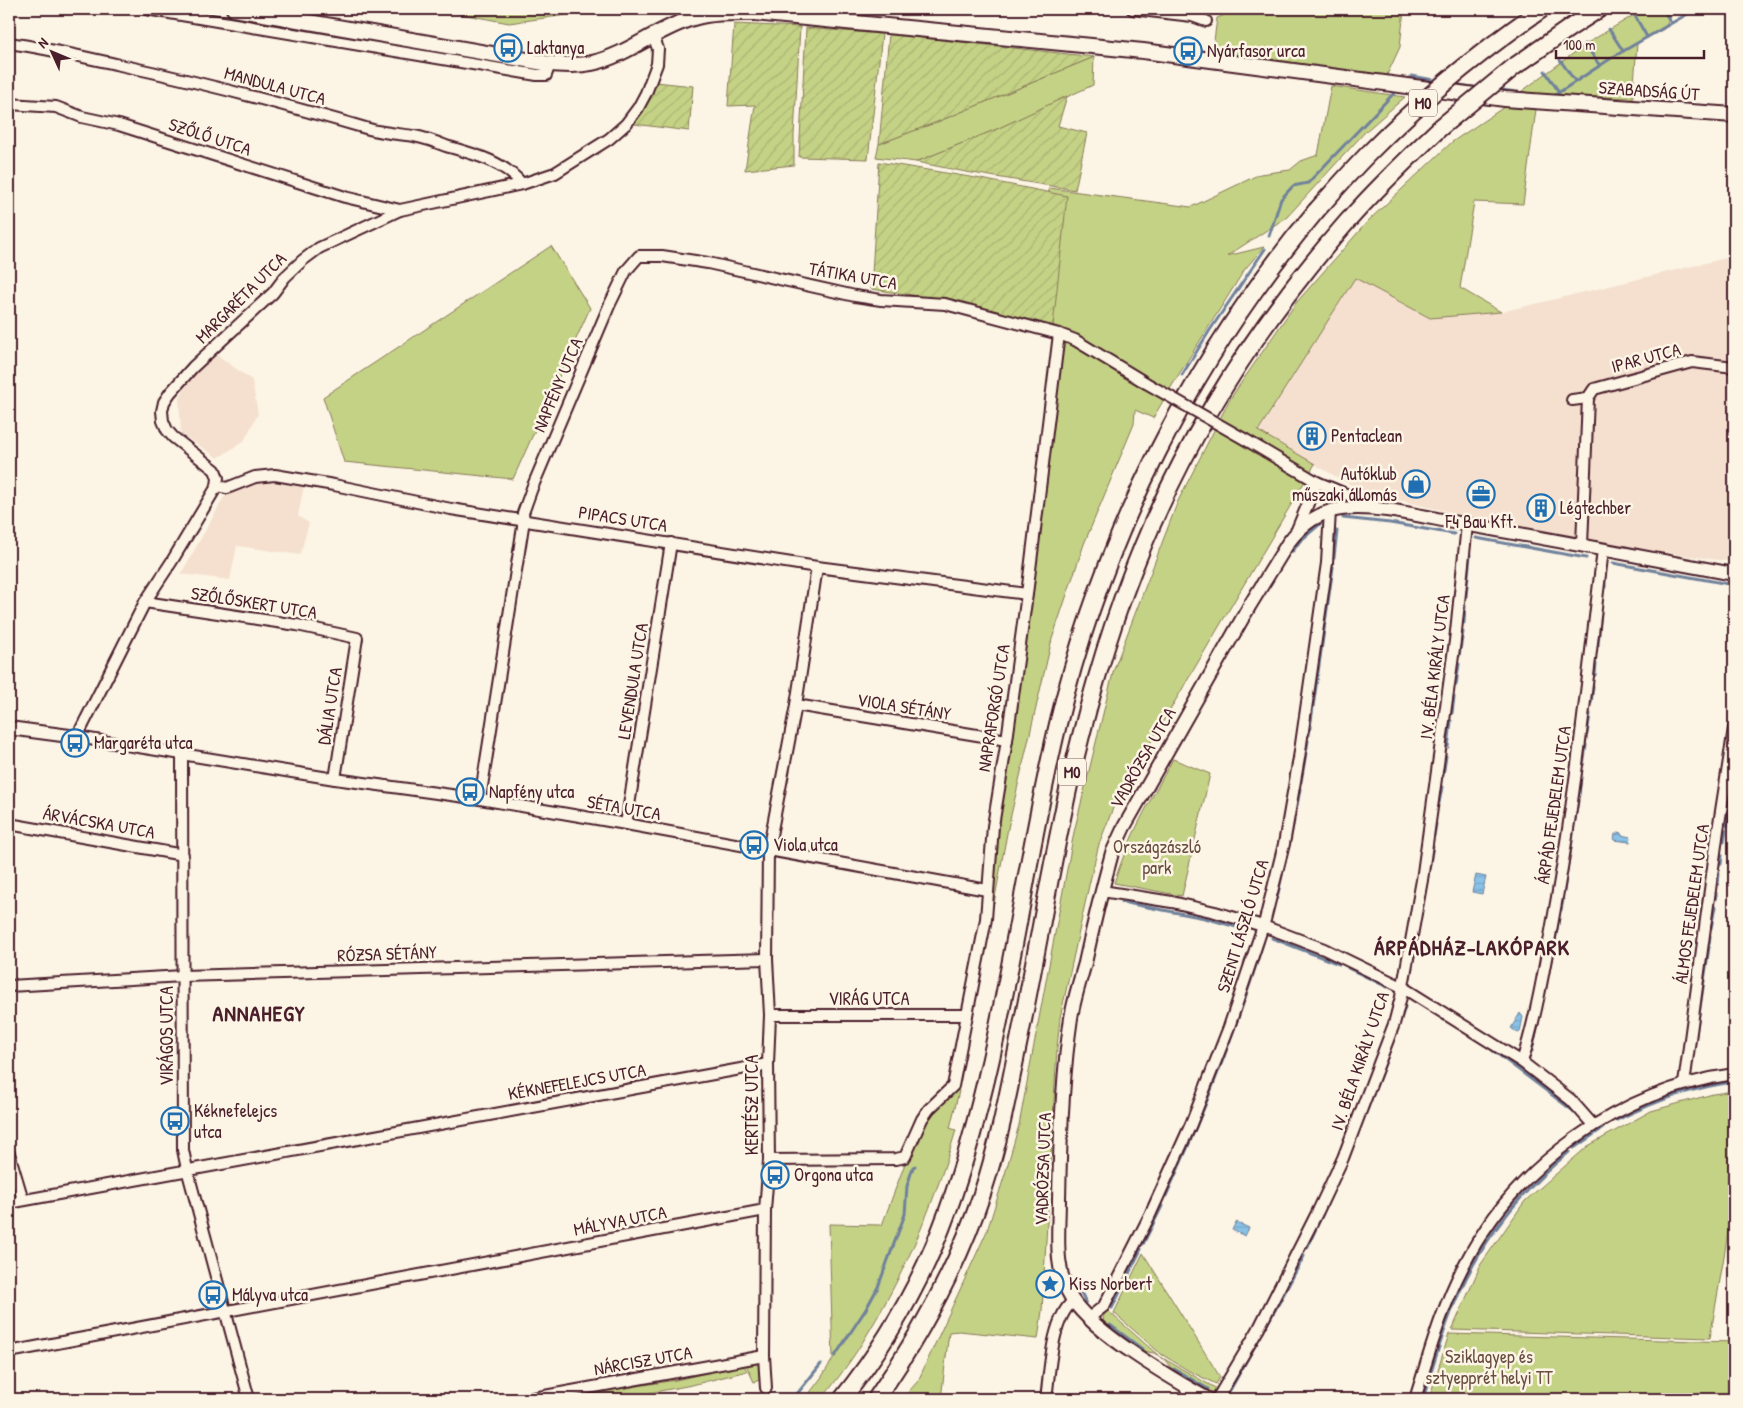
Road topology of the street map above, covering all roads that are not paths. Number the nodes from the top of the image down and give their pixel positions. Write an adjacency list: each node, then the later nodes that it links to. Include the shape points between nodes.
1 (146, 9): 10 (street, via 537,75 546,75)
2 (234, 9): 10 (main road, SZABADSÁG ÚT)
3 (1132, 9): 7 (street, via 1192,16)
4 (1542, 9): 78 (highway, M0, bridge, via 1434,92 1370,151 1316,211 1282,251 1240,310 1158,451 1103,574 1080,644 1058,725 978,1111 955,1188 936,1240 907,1298 874,1355)
5 (1599, 9): 79 (highway, M0, bridge, via 1515,66 1441,127 1385,181 1348,220 1265,326 1198,431 1146,538 1115,617 1088,707 1060,829 1004,1117 984,1190 944,1289 926,1323)
6 (698, 13): 8 (main road, SZABADSÁG ÚT); 12 (main road, SZABADSÁG ÚT, via 754,13 1143,52 1505,99)
7 (1206, 21)
8 (653, 35): 10 (main road, SZABADSÁG ÚT, via 598,62); 13 (street, MARGARÉTA UTCA, via 658,49 657,64 646,93 626,124 610,139 555,173)
9 (9, 42): 13 (street, MANDULA UTCA, via 179,78 371,130 415,136 495,162 515,175)
10 (550, 64)
11 (9, 104): 14 (street, SZŐLŐ UTCA, via 56,107 345,197)
12 (1734, 115)
13 (522, 184): 14 (street, MARGARÉTA UTCA)
14 (400, 210): 22 (street, MARGARÉTA UTCA, via 319,248 302,260 273,293 193,367 170,393 162,411 167,430 215,470)
15 (639, 256): 16 (street, TÁTIKA UTCA, via 708,263 881,300 946,304); 26 (street, NAPFÉNY UTCA, via 626,271 609,306 532,488 523,513)
16 (1059, 334): 20 (street, TÁTIKA UTCA, bridge, via 1076,340); 34 (street, NAPRAFORGÓ UTCA)
17 (1734, 367): 18 (street, IPAR UTCA, via 1692,362 1594,388)
18 (1588, 398): 19 (street, IPAR UTCA); 30 (street)
19 (1572, 400)
20 (1301, 473): 21 (street, TÁTIKA UTCA); 23 (street)
21 (1317, 482): 23 (street); 25 (street, TÁTIKA UTCA)
22 (217, 486): 26 (street, PIPACS UTCA, via 227,488 275,474 451,510); 35 (street)
23 (1311, 497): 28 (street)
24 (1330, 511): 25 (street, VADRÓZSA UTCA, via 1358,508); 28 (street, VADRÓZSA UTCA); 51 (street, SZENT LÁSZLÓ UTCA, via 1327,563 1300,758 1284,844)
25 (1385, 511): 27 (street, VADRÓZSA UTCA)
26 (524, 520): 29 (street, PIPACS UTCA); 44 (street, NAPFÉNY UTCA)
27 (1467, 525): 30 (street, VADRÓZSA UTCA); 55 (street, IV. BÉLA KIRÁLY UTCA, via 1441,755)
28 (1295, 533): 50 (street, VADRÓZSA UTCA, via 1250,605 1124,827 1112,853)
29 (671, 543): 32 (street, PIPACS UTCA); 46 (street, LEVENDULA UTCA)
30 (1582, 545): 31 (street, VADRÓZSA UTCA)
31 (1603, 550): 33 (street, VADRÓZSA UTCA); 58 (street, ÁRPÁD FEJEDELEM UTCA, via 1560,882 1540,992)
32 (817, 567): 34 (street, PIPACS UTCA); 37 (street)
33 (1734, 574)
34 (1027, 594): 41 (street, NAPRAFORGÓ UTCA)
35 (145, 602): 36 (street, SZŐLŐSKERT UTCA, via 297,625); 40 (street)
36 (357, 638): 43 (street, DÁLIA UTCA)
37 (796, 706): 41 (street, VIOLA SÉTÁNY); 47 (street)
38 (9, 728): 40 (street)
39 (1734, 728): 61 (street, ÁLMOS FEJEDELEM UTCA)
40 (77, 737): 42 (street, SÉTA UTCA)
41 (1007, 740): 49 (street, NAPRAFORGÓ UTCA, via 994,818)
42 (182, 755): 43 (street, SÉTA UTCA); 48 (street, VIRÁGOS UTCA)
43 (335, 779): 44 (street, SÉTA UTCA)
44 (480, 799): 46 (street, SÉTA UTCA)
45 (9, 824): 48 (street, ÁRVÁCSKA UTCA)
46 (626, 824): 47 (street, SÉTA UTCA)
47 (768, 851): 49 (street, SÉTA UTCA); 52 (street, KERTÉSZ UTCA)
48 (183, 854): 53 (street, VIRÁGOS UTCA)
49 (987, 890): 57 (street, NAPRAFORGÓ UTCA, via 986,919)
50 (1102, 891): 51 (street, via 1172,902); 69 (street, VADRÓZSA UTCA, via 1072,1016 1065,1065 1058,1251 1062,1280)
51 (1263, 926): 55 (street, via 1324,949); 71 (street, SZENT LÁSZLÓ UTCA, via 1230,1026 1192,1124 1104,1306)
52 (767, 959): 53 (street, RÓZSA SÉTÁNY); 56 (street, KERTÉSZ UTCA)
53 (183, 976): 54 (street, RÓZSA SÉTÁNY); 65 (street, VIRÁGOS UTCA, via 183,1150)
54 (9, 986)
55 (1402, 987): 58 (street); 82 (street, IV. BÉLA KIRÁLY UTCA, via 1394,1024 1343,1158 1258,1330)
56 (770, 1015): 57 (street, VIRÁG UTCA); 59 (street, KERTÉSZ UTCA)
57 (968, 1015): 64 (street, NAPRAFORGÓ UTCA, via 953,1086 922,1119 905,1157)
58 (1522, 1062): 62 (street, via 1570,1100)
59 (768, 1064): 64 (street, KERTÉSZ UTCA); 65 (street, KÉKNEFELEJCS UTCA)
60 (1734, 1074): 61 (street)
61 (1684, 1084): 62 (street, via 1641,1099)
62 (1593, 1125): 83 (street, via 1532,1174 1485,1229 1444,1306)
63 (9, 1153): 66 (street)
64 (769, 1160): 68 (street, KERTÉSZ UTCA)
65 (187, 1169): 66 (street, KÉKNEFELEJCS UTCA); 70 (street, VIRÁGOS UTCA)
66 (23, 1200): 67 (street, KÉKNEFELEJCS UTCA)
67 (9, 1203)
68 (765, 1210): 70 (street, MÁLYVA UTCA); 73 (street, KERTÉSZ UTCA)
69 (1073, 1301): 71 (street, VADRÓZSA UTCA); 80 (street, via 1062,1315 1056,1334)
70 (225, 1312): 72 (street, MÁLYVA UTCA); 76 (street, VIRÁGOS UTCA)
71 (1089, 1318): 75 (street, VADRÓZSA UTCA)
72 (9, 1352)
73 (764, 1356): 74 (street, KERTÉSZ UTCA); 77 (street, NÁRCISZ UTCA)
74 (766, 1388)
75 (1186, 1394): 81 (street, VADRÓZSA UTCA)
76 (249, 1399)
77 (528, 1399)
78 (842, 1399)
79 (876, 1399)
80 (1046, 1399)
81 (1208, 1399)
82 (1216, 1399)
83 (1415, 1399)

